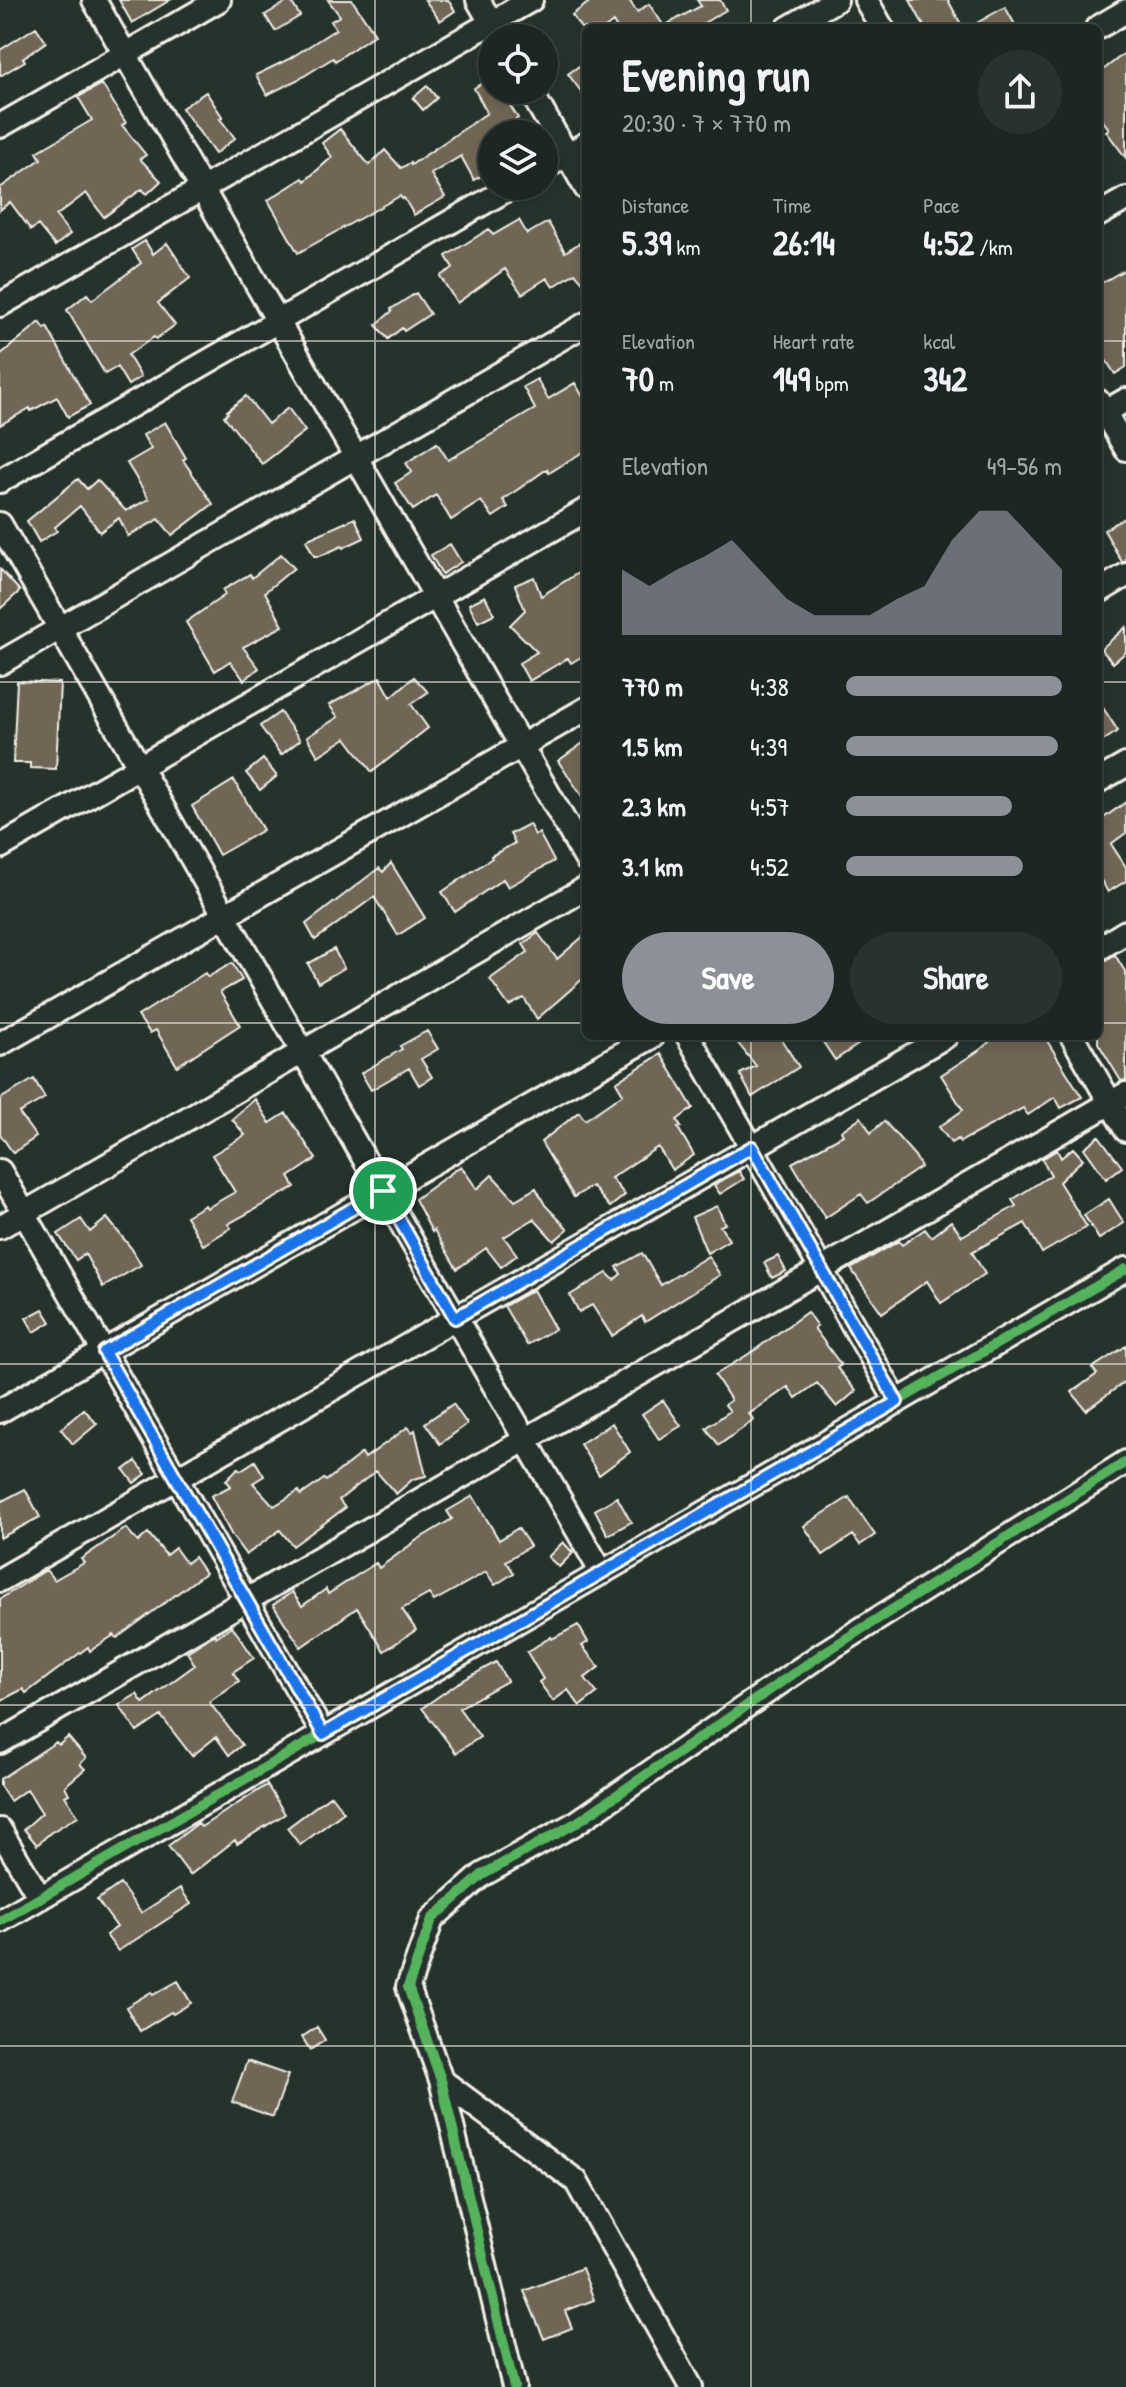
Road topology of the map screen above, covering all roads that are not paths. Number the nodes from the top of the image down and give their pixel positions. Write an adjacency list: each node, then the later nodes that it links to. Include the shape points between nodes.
1 (94, 0): 14 (street)
2 (219, 0): 14 (street)
3 (478, 0): 8 (street)
4 (531, 0): 9 (street)
5 (836, 0): 10 (street)
6 (866, 0): 11 (street)
7 (1126, 11): 12 (street)
8 (492, 24)
9 (502, 24)
10 (795, 24)
11 (880, 24)
12 (1102, 25)
13 (478, 39): 20 (street)
14 (125, 54): 16 (street); 20 (street)
15 (541, 104): 17 (street)
16 (0, 126)
17 (576, 149): 18 (street); 19 (street)
18 (558, 160)
19 (582, 172)
20 (202, 189): 24 (street); 25 (street)
21 (1126, 199): 23 (street)
22 (489, 200): 25 (street)
23 (1102, 213)
24 (0, 305)
25 (278, 321): 31 (street); 32 (street)
26 (582, 326): 31 (street)
27 (1126, 400): 28 (street)
28 (1102, 408)
29 (1102, 412): 30 (street)
30 (1126, 449)
31 (356, 457): 37 (street); 38 (street)
32 (0, 481)
33 (582, 512): 37 (street)
34 (0, 524): 38 (street)
35 (1126, 575): 36 (street)
36 (1102, 590)
37 (436, 596): 41 (street); 43 (street)
38 (60, 628): 39 (street); 43 (street)
39 (0, 663)
40 (582, 711): 41 (street)
41 (521, 746): 46 (street); 48 (street)
42 (1126, 765): 44 (street)
43 (139, 767): 45 (street); 48 (street)
44 (1102, 779)
45 (0, 847)
46 (582, 852)
47 (582, 890): 56 (street)
48 (225, 916): 55 (street); 56 (street)
49 (1126, 932): 50 (street)
50 (1102, 947)
51 (646, 1040): 61 (street)
52 (690, 1040): 59 (street)
53 (939, 1040): 59 (street)
54 (1075, 1040): 57 (street)
55 (0, 1044)
56 (303, 1052): 61 (street); 62 (street)
57 (1118, 1099): 58 (street); 64 (street)
58 (1126, 1130)
59 (752, 1147): 64 (street); 66 (street)
60 (0, 1171): 62 (street)
61 (383, 1191): 66 (street); 67 (street)
62 (24, 1213): 63 (street); 67 (street)
63 (0, 1227)
64 (822, 1269): 68 (street); 70 (street)
65 (1126, 1269): 68 (street)
66 (455, 1318): 70 (street); 72 (street)
67 (104, 1352): 69 (street); 72 (street)
68 (897, 1402): 73 (street)
69 (0, 1411)
70 (525, 1440): 73 (street); 75 (street)
71 (1126, 1462): 81 (street, via 822,1654 576,1823 482,1875 432,1919 408,1987)
72 (176, 1479): 74 (street); 75 (street)
73 (602, 1573): 76 (street)
74 (0, 1580)
75 (246, 1600): 76 (street); 77 (street)
76 (323, 1734): 79 (street)
77 (0, 1742)
78 (0, 1830): 79 (street)
79 (40, 1898): 80 (street)
80 (0, 1921)
81 (441, 2080): 82 (street); 83 (street, via 576,2181)
82 (514, 2387)
83 (691, 2387)

